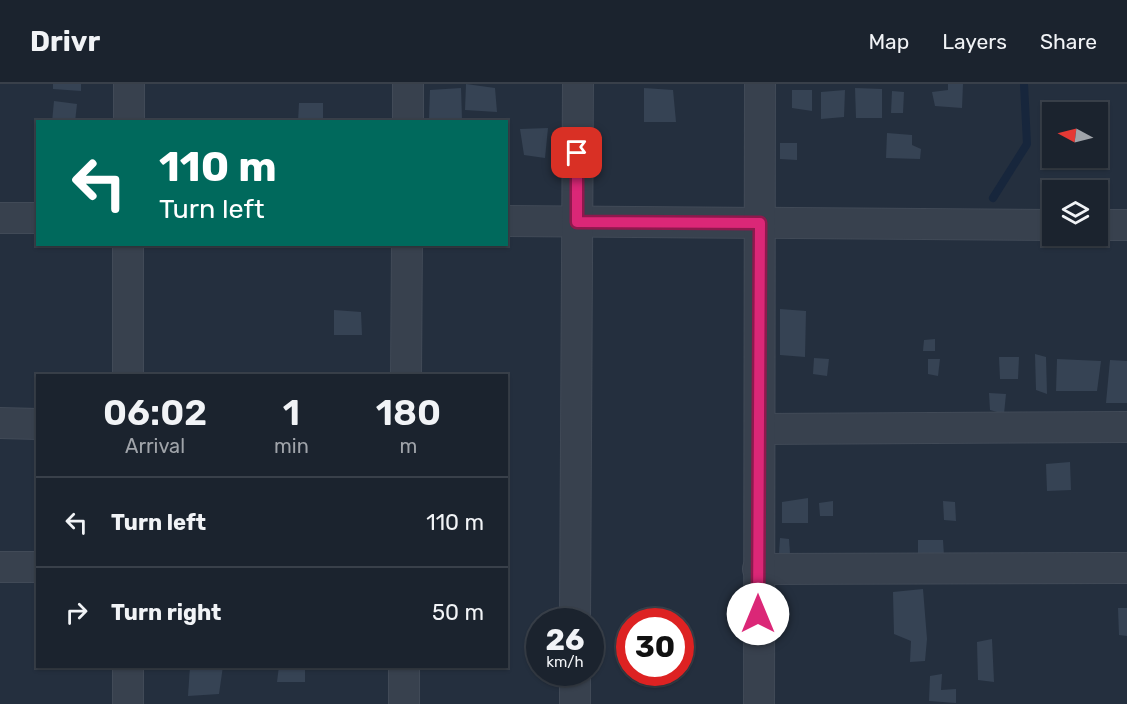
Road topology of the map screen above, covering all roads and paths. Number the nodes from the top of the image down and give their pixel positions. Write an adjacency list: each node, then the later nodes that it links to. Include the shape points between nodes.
1 (129, 84): 5 (street)
2 (408, 84): 6 (street)
3 (578, 84): 10 (street)
4 (760, 84): 11 (street)
5 (129, 120)
6 (408, 120)
7 (0, 218): 8 (street)
8 (36, 218)
9 (508, 221): 10 (street)
10 (577, 222): 11 (street); 27 (street)
11 (760, 223): 12 (street); 22 (street)
12 (1042, 225)
13 (1108, 225): 14 (street)
14 (1127, 225)
15 (128, 246): 17 (street)
16 (407, 246): 18 (street)
17 (128, 374)
18 (406, 374)
19 (0, 423): 20 (street)
20 (36, 424)
21 (1127, 428): 22 (street)
22 (760, 429): 26 (street)
23 (0, 567): 24 (street)
24 (36, 567)
25 (1127, 568): 26 (street)
26 (758, 569): 34 (street)
27 (575, 608)
28 (128, 668): 31 (street)
29 (404, 668): 32 (street)
30 (575, 686): 33 (street)
31 (128, 704)
32 (404, 704)
33 (575, 704)
34 (759, 704)

